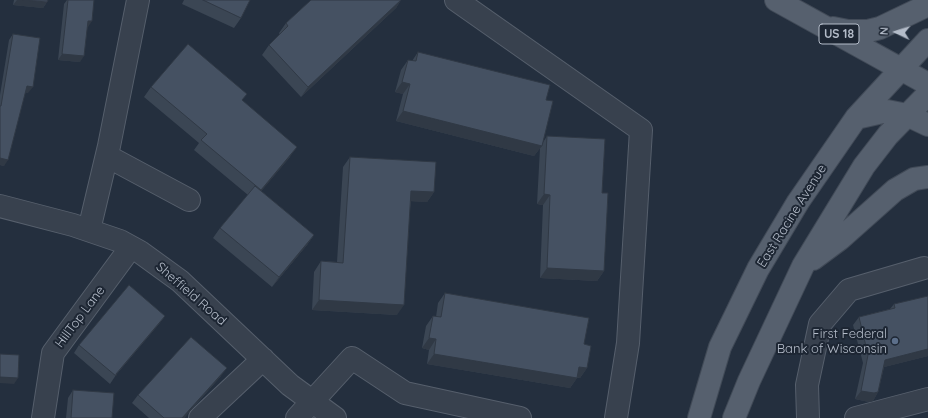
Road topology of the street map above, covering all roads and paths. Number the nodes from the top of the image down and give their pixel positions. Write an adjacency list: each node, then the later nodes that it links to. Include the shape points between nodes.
1 (138, 0): 15 (street)
2 (456, 0): 31 (street, via 641,130 628,343)
3 (776, 0): 5 (main road, US 18)
4 (928, 5): 5 (main road, via 880,28 848,30)
5 (822, 25): 7 (main road, US 18)
6 (928, 40): 7 (main road, East Racine Avenue)
7 (901, 69): 8 (main road, US 18); 10 (main road, East Racine Avenue)
8 (928, 84)
9 (928, 90): 10 (main road, via 906,98 893,98)
10 (879, 93): 13 (main road, East Racine Avenue)
11 (928, 94): 12 (main road)
12 (907, 115): 13 (main road, via 887,111); 14 (main road); 21 (main road, via 864,166)
13 (856, 118): 32 (main road, East Racine Avenue, via 804,192 758,269 720,347)
14 (928, 125)
15 (107, 156): 17 (street); 19 (street)
16 (928, 177): 21 (main road, via 914,179 895,190 840,239)
17 (189, 200)
18 (0, 206): 19 (street, Sheffield Road)
19 (88, 230): 20 (street, Sheffield Road)
20 (131, 247): 23 (street, Sheffield Road, via 180,281); 26 (street, HillTop Lane, via 53,353)
21 (804, 266): 33 (main road, via 748,381)
22 (924, 268): 34 (street, via 849,290 820,324 807,385)
23 (263, 359): 25 (street, Sheffield Road); 27 (street)
24 (928, 399): 35 (street)
25 (311, 402): 28 (street); 29 (street, Sheffield Road); 30 (street, via 352,358 405,393)
26 (43, 418)
27 (200, 418)
28 (297, 418)
29 (335, 418)
30 (520, 418)
31 (616, 418)
32 (699, 418)
33 (734, 418)
34 (808, 418)
35 (856, 418)

